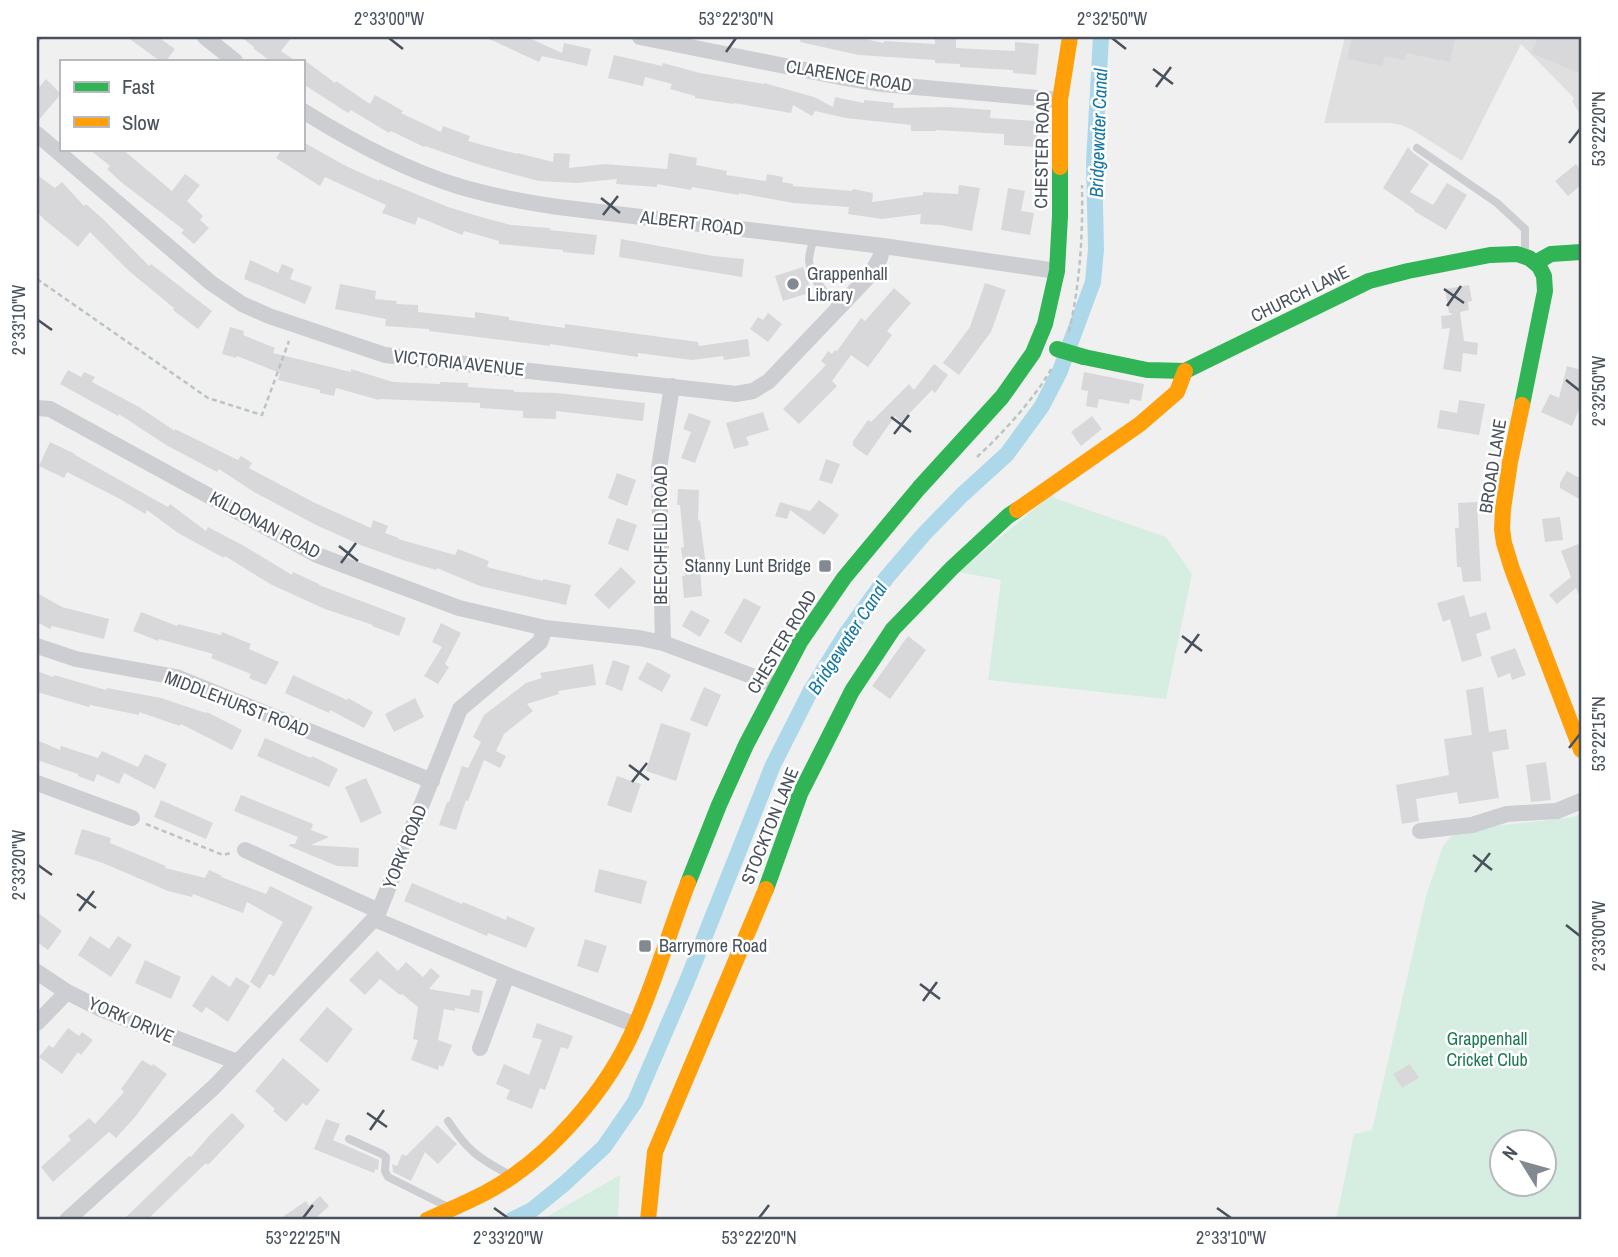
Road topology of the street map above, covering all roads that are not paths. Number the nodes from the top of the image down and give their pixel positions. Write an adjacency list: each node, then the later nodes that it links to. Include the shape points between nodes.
1 (205, 37): 4 (street)
2 (640, 37): 5 (street, CLARENCE ROAD, via 840,77)
3 (1070, 37): 5 (street, CHESTER ROAD)
4 (234, 60)
5 (1060, 100): 13 (street, CHESTER ROAD)
6 (304, 112): 9 (street, ALBERT ROAD, via 393,161 456,186 510,200)
7 (37, 134): 17 (street, VICTORIA AVENUE, via 211,283 242,304 385,355)
8 (1417, 148): 12 (lane, via 1525,229)
9 (814, 238): 10 (street, ALBERT ROAD); 14 (lane, via 809,258 812,271)
10 (883, 246): 13 (street, ALBERT ROAD); 14 (street, VICTORIA AVENUE, via 871,274)
11 (1581, 252): 12 (street, CHURCH LANE)
12 (1530, 260): 16 (street, CHURCH LANE, via 1507,253 1490,255 1369,281); 23 (street, BROAD LANE, via 1544,276 1545,292 1510,462 1503,509 1504,543)
13 (1057, 271): 15 (street, CHESTER ROAD)
14 (840, 306): 17 (street, VICTORIA AVENUE, via 769,381 753,391 736,394)
15 (1038, 343): 16 (street, CHURCH LANE, bridge, via 1147,371); 22 (street, CHESTER ROAD, via 1002,397 844,579)
16 (1185, 371): 44 (street, STOCKTON LANE, via 1177,392 1164,404 1008,516 952,568 892,629 852,691 800,794 770,879 655,1152)
17 (672, 386): 20 (street, BEECHFIELD ROAD, via 659,468)
18 (37, 408): 19 (street, KILDONAN ROAD, via 50,409 317,555 459,608)
19 (545, 628): 20 (street); 24 (street, YORK ROAD, via 540,642 460,709)
20 (663, 643): 22 (street)
21 (37, 646): 24 (street, MIDDLEHURST ROAD, via 76,659 176,677)
22 (776, 685): 35 (street, CHESTER ROAD, via 719,805)
23 (1581, 750)
24 (432, 781): 30 (street, YORK ROAD)
25 (37, 783): 27 (street)
26 (1581, 801): 28 (street, via 1557,811 1507,814 1472,825)
27 (132, 818)
28 (1420, 831)
29 (245, 850): 30 (street)
30 (376, 915): 32 (street); 37 (street, YORK ROAD)
31 (37, 972): 33 (street)
32 (507, 975): 35 (street); 36 (street)
33 (66, 992): 34 (street, YORK DRIVE); 37 (street, YORK DRIVE)
34 (37, 1023)
35 (636, 1025): 40 (street, CHESTER ROAD, via 624,1051 574,1122)
36 (480, 1048)
37 (237, 1062): 42 (street, YORK ROAD)
38 (448, 1121): 40 (lane, via 471,1151)
39 (349, 1139): 41 (lane, via 386,1157 388,1177)
40 (511, 1176): 41 (street, CHESTER ROAD)
41 (452, 1209): 43 (street, CHESTER ROAD)
42 (67, 1220)
43 (426, 1220)
44 (648, 1220)

